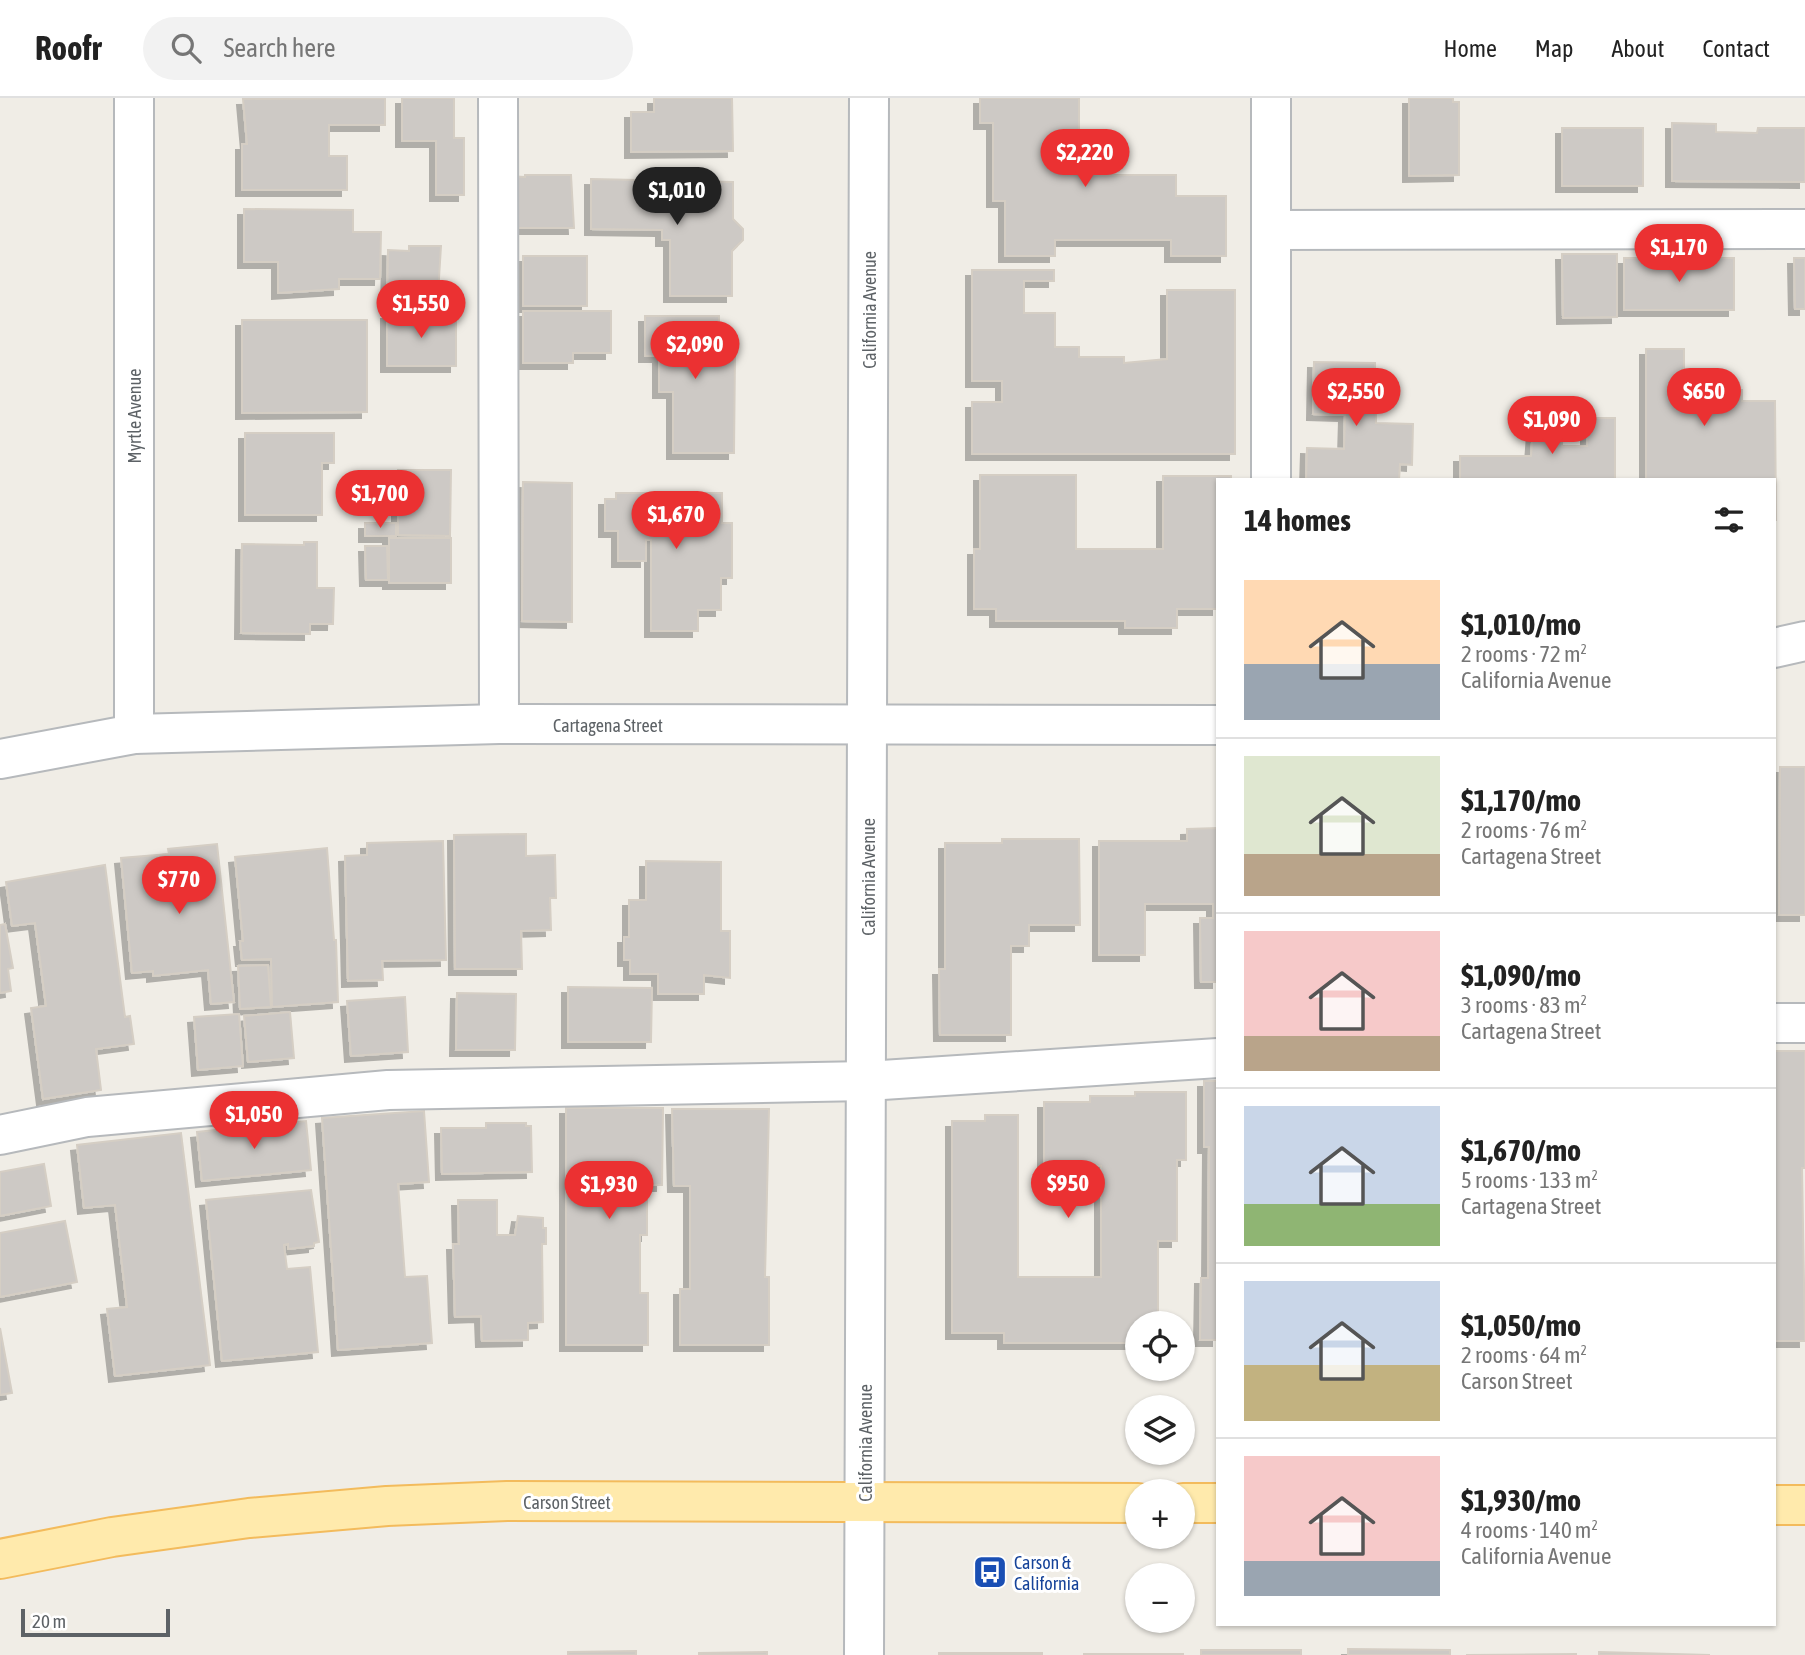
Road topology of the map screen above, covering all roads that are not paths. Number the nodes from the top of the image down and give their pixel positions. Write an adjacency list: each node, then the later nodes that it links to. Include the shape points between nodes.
1 (134, 98): 13 (street, Myrtle Avenue)
2 (498, 98): 10 (street)
3 (869, 98): 12 (street, California Avenue)
4 (1271, 98): 6 (street)
5 (1805, 229): 6 (street)
6 (1271, 230): 7 (street)
7 (1271, 478)
8 (1805, 641): 9 (street)
9 (1776, 648)
10 (499, 724): 12 (street, Cartagena Street); 13 (street, Cartagena Street)
11 (1216, 725): 12 (street, Cartagena Street)
12 (868, 726): 18 (street, California Avenue)
13 (134, 734): 14 (street, Cartagena Street)
14 (0, 760)
15 (1776, 1023): 16 (street)
16 (1805, 1023)
17 (1216, 1058): 18 (street)
18 (867, 1082): 19 (street, via 388,1090 87,1117); 20 (street, California Avenue)
19 (0, 1135)
20 (864, 1502): 21 (main road, Carson Street); 26 (main road, Carson Street, via 507,1501 387,1506 236,1520); 27 (street, California Avenue)
21 (1125, 1503)
22 (1195, 1503): 23 (main road)
23 (1216, 1503)
24 (1776, 1505): 25 (main road)
25 (1805, 1505)
26 (0, 1559)
27 (864, 1655)

